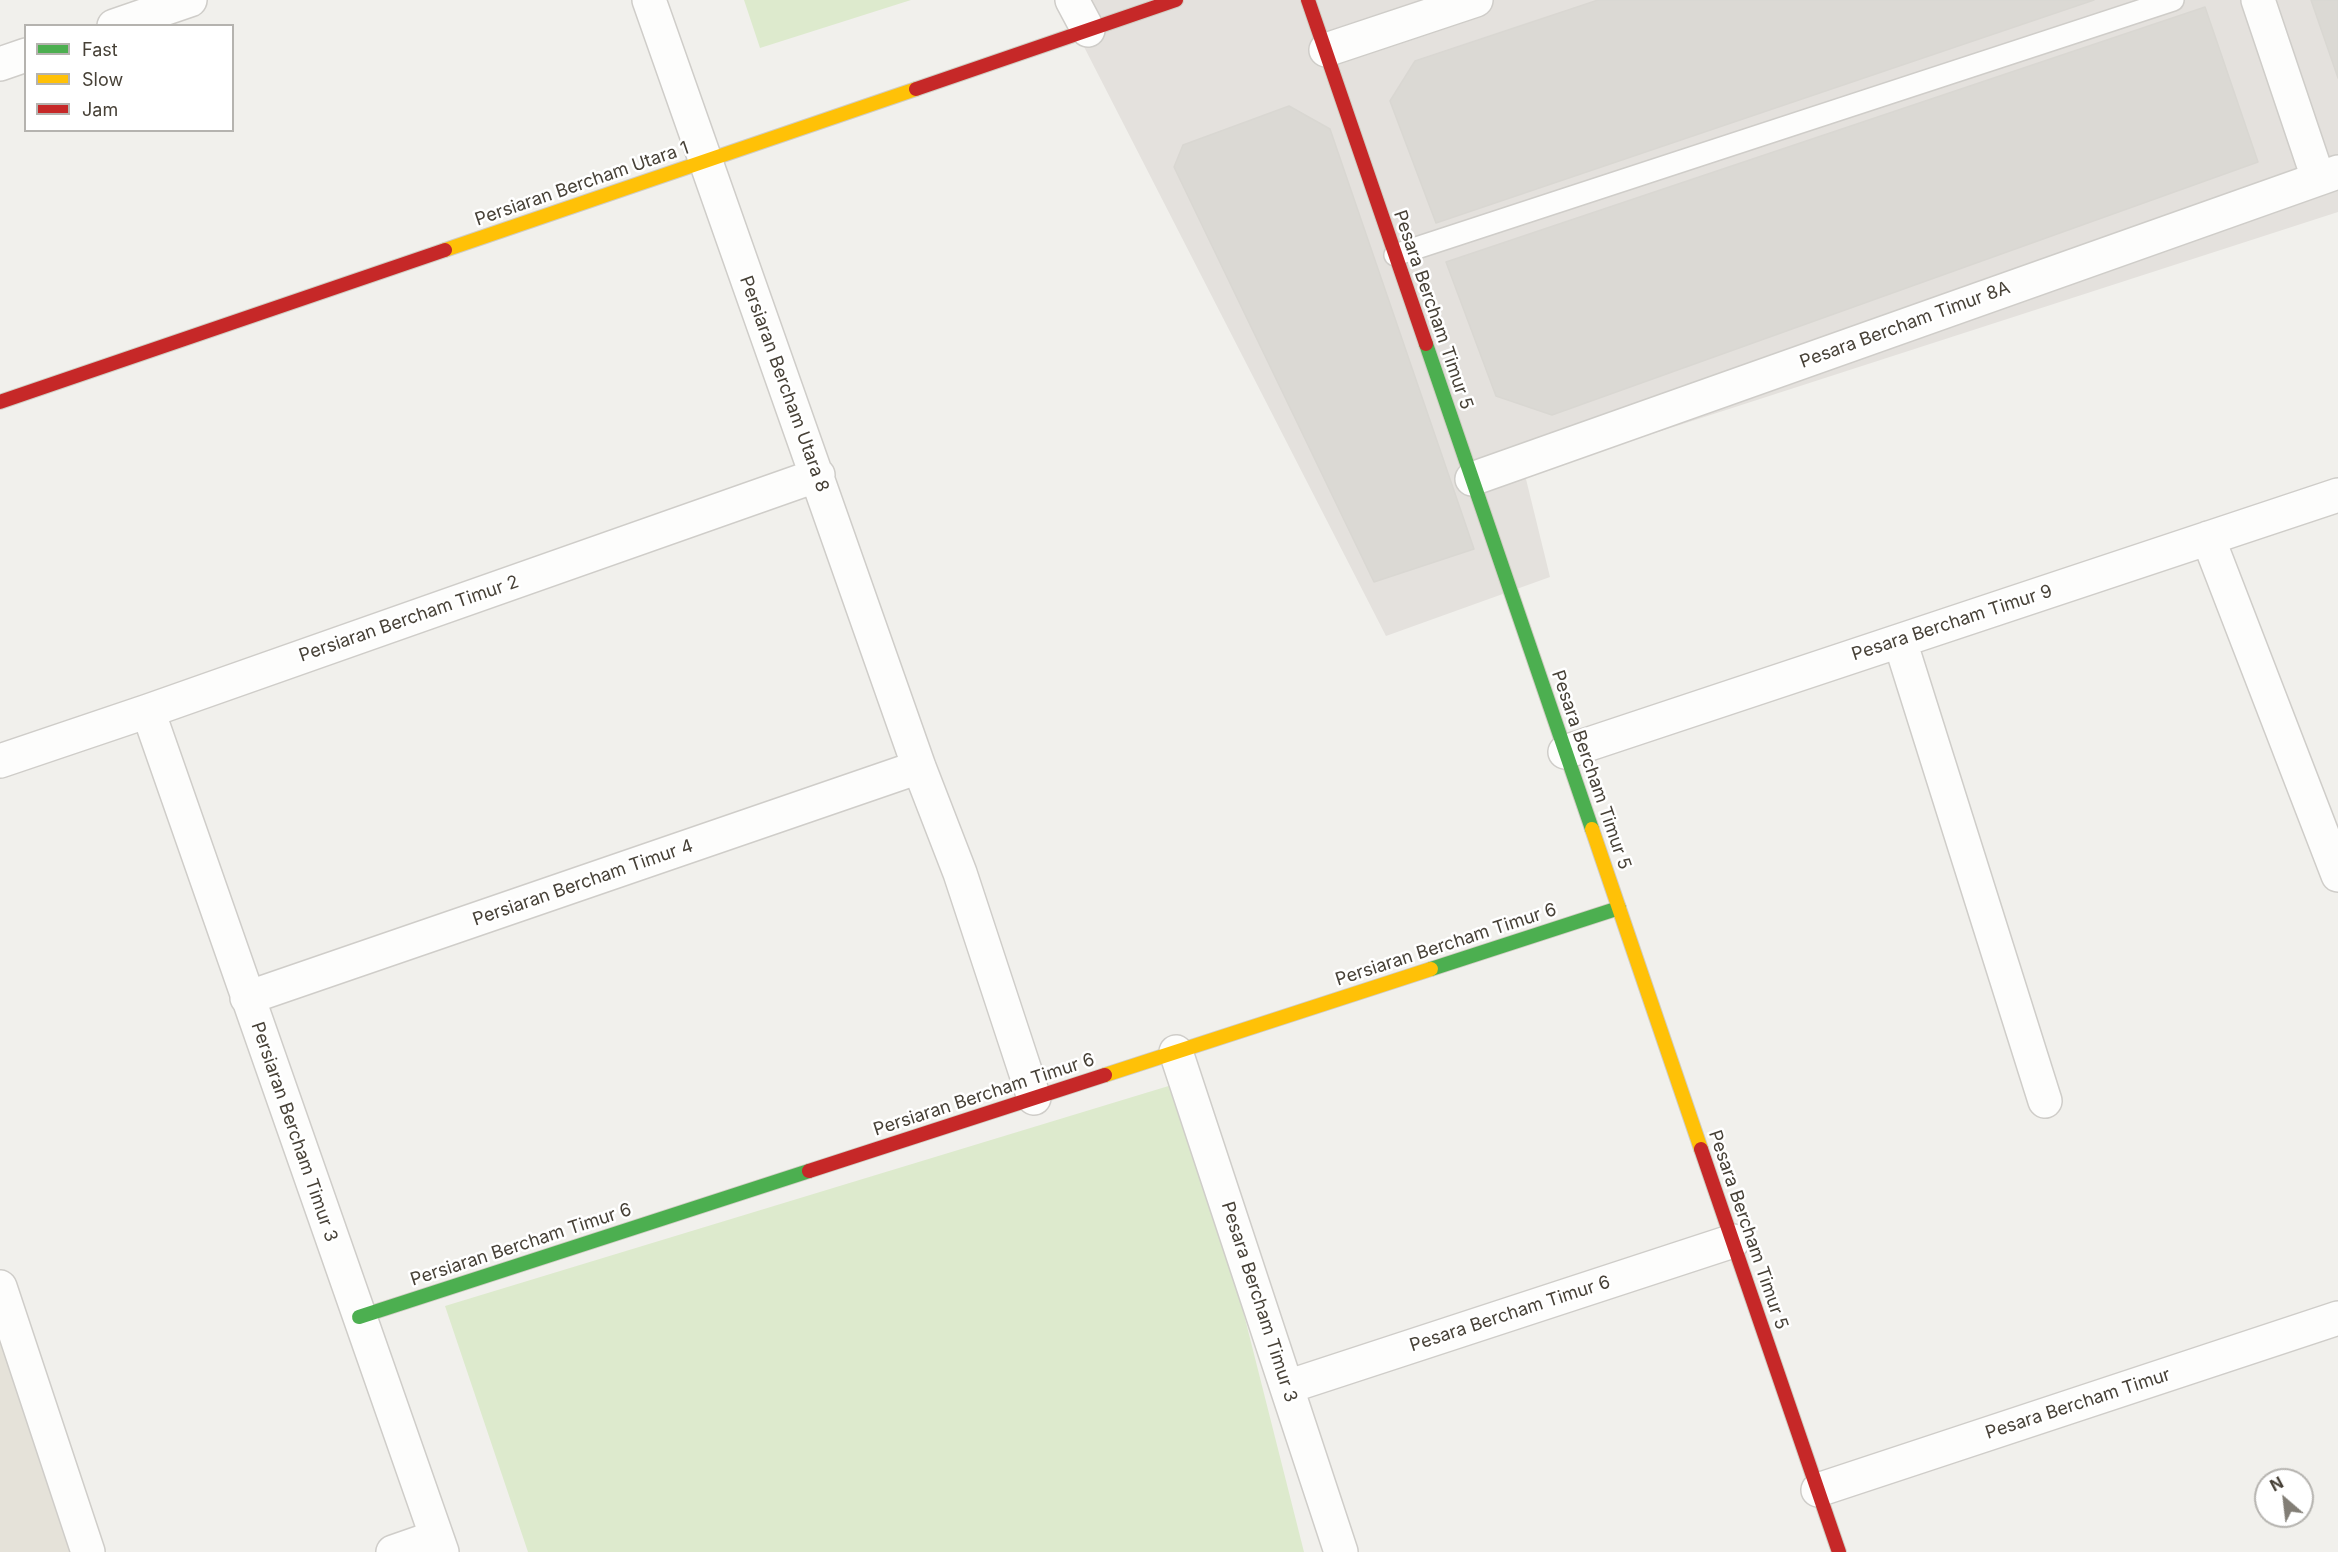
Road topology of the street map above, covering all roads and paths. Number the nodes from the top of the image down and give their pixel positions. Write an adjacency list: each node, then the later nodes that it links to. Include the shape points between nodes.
1 (190, 0): 9 (street)
2 (649, 0): 14 (street, Persiaran Bercham Utara 8)
3 (1072, 0): 10 (street)
4 (1176, 0): 10 (street, Persiaran Bercham Utara 1)
5 (1308, 0): 11 (street, Pesara Bercham Timur 5)
6 (1476, 0): 11 (street)
7 (2173, 0): 16 (lane)
8 (2258, 0): 15 (street)
9 (120, 24)
10 (1088, 30): 14 (street, Persiaran Bercham Utara 1)
11 (1326, 50): 16 (street, Pesara Bercham Timur 5)
12 (24, 56): 13 (street)
13 (0, 64)
14 (704, 161): 17 (street, Persiaran Bercham Utara 1); 18 (street, Persiaran Bercham Utara 8)
15 (2328, 175): 19 (street, Pesara Bercham Timur 8A)
16 (1395, 255): 19 (street, Pesara Bercham Timur 5)
17 (0, 402)
18 (818, 475): 23 (street, Persiaran Bercham Timur 2); 26 (street, Persiaran Bercham Utara 8)
19 (1472, 479): 24 (street, Pesara Bercham Timur 5)
20 (2338, 495): 21 (street, Pesara Bercham Timur 9)
21 (2208, 538): 22 (street, Pesara Bercham Timur 9); 27 (street)
22 (1900, 641): 24 (street, Pesara Bercham Timur 9); 32 (street)
23 (148, 711): 25 (street, Persiaran Bercham Timur 2); 29 (street, Persiaran Bercham Timur 3)
24 (1565, 752): 28 (street, Pesara Bercham Timur 5)
25 (0, 761)
26 (919, 767): 29 (street, Persiaran Bercham Timur 4); 31 (street, Persiaran Bercham Utara 8, via 960,873)
27 (2338, 875)
28 (1619, 908): 30 (street, Persiaran Bercham Timur 6); 33 (street, Pesara Bercham Timur 5)
29 (247, 998): 35 (street, Persiaran Bercham Timur 3)
30 (1176, 1052): 31 (street, Persiaran Bercham Timur 6); 37 (street, Pesara Bercham Timur 3)
31 (1034, 1098): 35 (street, Persiaran Bercham Timur 6)
32 (2045, 1101)
33 (1733, 1241): 37 (street, Pesara Bercham Timur 6); 38 (street, Pesara Bercham Timur 5)
34 (0, 1287): 40 (street)
35 (359, 1317): 39 (street, Persiaran Bercham Timur 3)
36 (2338, 1318): 38 (street, Pesara Bercham Timur)
37 (1287, 1387): 42 (street, Pesara Bercham Timur 3)
38 (1818, 1490): 43 (street, Pesara Bercham Timur 5)
39 (439, 1545): 41 (street)
40 (88, 1552)
41 (393, 1552)
42 (1341, 1552)
43 (1839, 1552)

